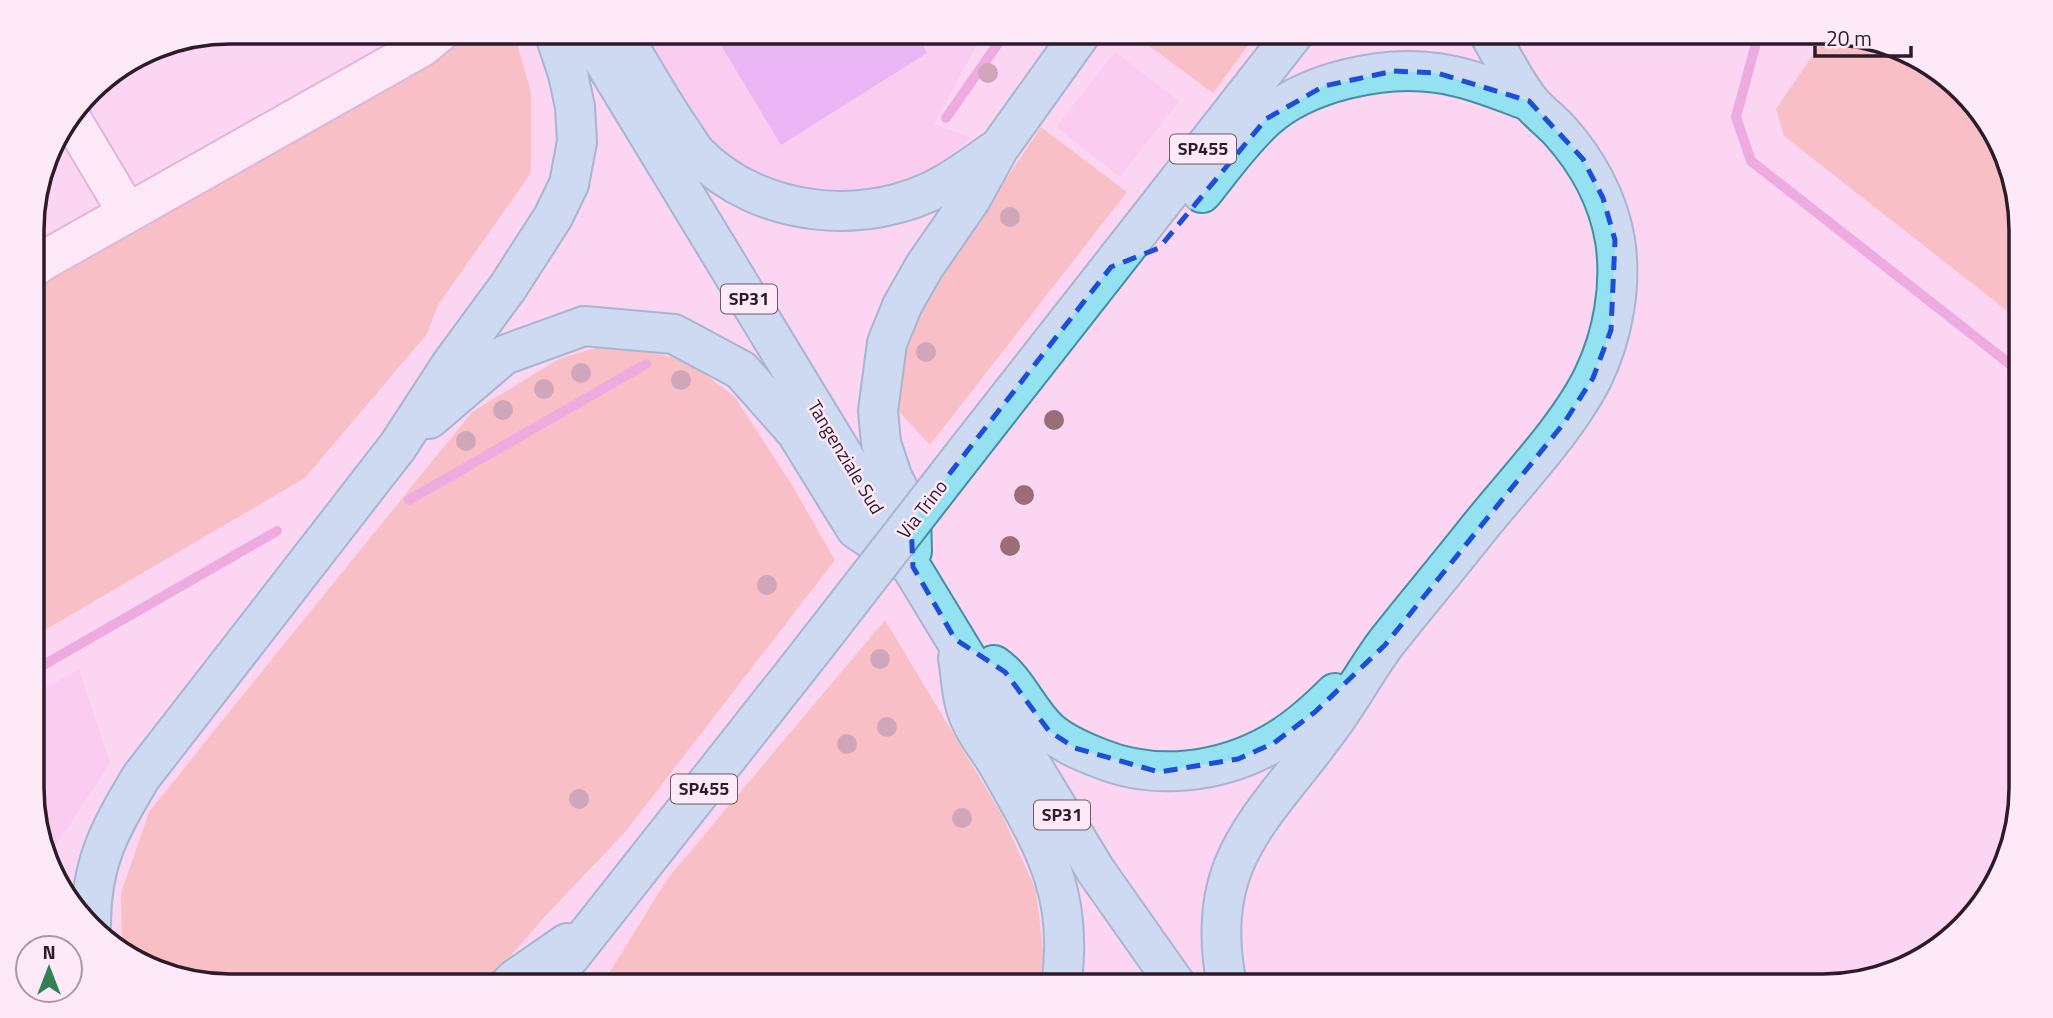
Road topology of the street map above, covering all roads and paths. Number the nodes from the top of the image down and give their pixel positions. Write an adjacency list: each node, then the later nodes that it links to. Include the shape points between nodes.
1 (413, 44): 11 (lane)
2 (558, 44): 14 (main road, via 575,107 577,142 569,184 508,287)
3 (593, 44): 15 (main road, Tangenziale Sud / SP31)
4 (627, 44): 10 (main road, via 695,152 716,172 781,204 845,211 884,207 944,185)
5 (1073, 44): 10 (main road)
6 (1286, 44): 13 (main road, Via Trino / SP455)
7 (1495, 44): 8 (main road)
8 (1529, 101): 13 (main road, via 1437,72 1394,71 1324,86 1293,99 1266,119 1159,248); 17 (main road, via 1584,159 1603,198 1615,240 1611,330 1592,378 1564,423)
9 (75, 125): 11 (lane)
10 (999, 148): 15 (main road, via 971,199 924,267 887,343 878,411 881,443 911,515)
11 (127, 212): 12 (lane)
12 (44, 260)
13 (1111, 267): 19 (main road, Via Trino / SP455, bridge)
14 (398, 446): 15 (main road, via 504,355 584,326 674,334 741,370 796,432 856,529); 18 (main road, via 141,777 110,829 94,876)
15 (913, 567): 16 (main road, Tangenziale Sud / SP31)
16 (955, 639): 17 (main road, via 1005,673 1049,731 1075,748 1112,763 1159,772 1199,769 1274,743 1315,712); 23 (main road, via 967,712 1034,828 1054,874 1064,915); 24 (main road, Tangenziale Sud / SP31, via 1096,871)
17 (1385, 645): 25 (main road, via 1330,728 1243,843 1223,901 1220,929)
18 (92, 913)
19 (598, 923): 20 (main road); 21 (main road, Via Trino / SP455); 22 (main road)
20 (522, 974)
21 (557, 974)
22 (574, 974)
23 (1063, 974)
24 (1169, 974)
25 (1225, 974)

